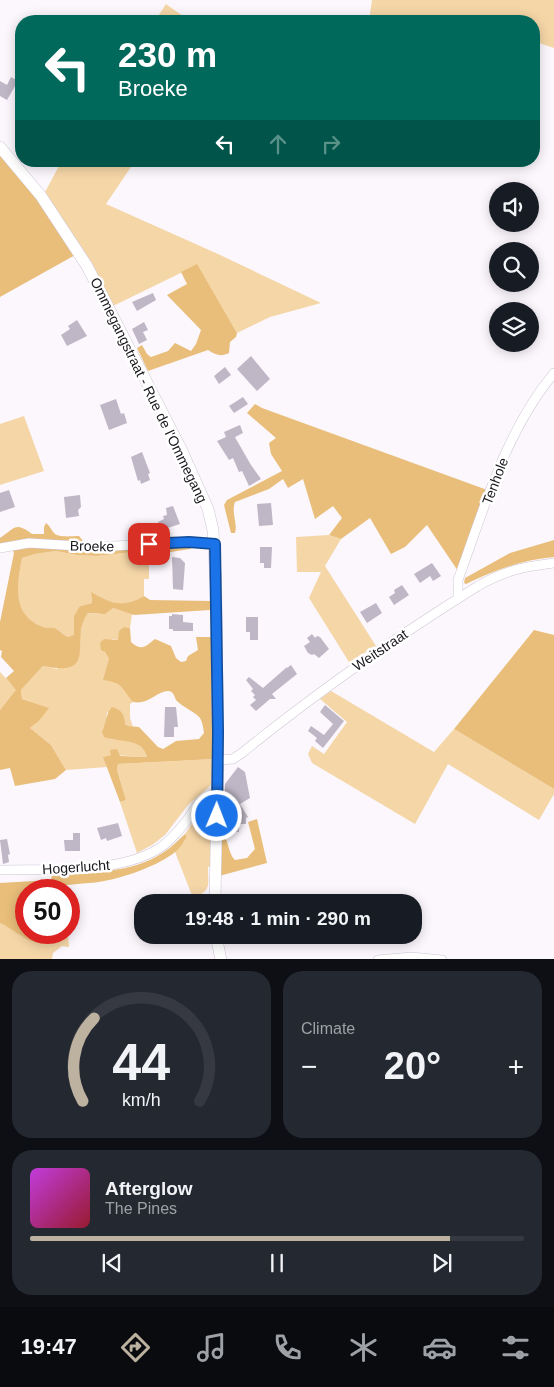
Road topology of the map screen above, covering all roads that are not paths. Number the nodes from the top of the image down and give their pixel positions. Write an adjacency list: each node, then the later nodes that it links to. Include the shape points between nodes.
1 (0, 147): 2 (main road, Ommegangstraat - Rue de l'Ommegang)
2 (15, 165)
3 (17, 167): 5 (main road, Ommegangstraat - Rue de l'Ommegang, via 41,196 91,272 202,494)
4 (554, 373): 8 (street, Tenhole, via 532,402 507,451 458,580)
5 (215, 544): 6 (street, Broeke, via 183,542 95,547 29,543); 9 (main road, Ommegangstraat - Rue de l'Ommegang)
6 (0, 548)
7 (554, 564): 8 (street, Weitstraat, via 514,569 491,578)
8 (458, 598): 9 (street, Weitstraat, via 324,688 242,753)
9 (218, 760): 10 (main road, Ommegangstraat - Rue de l'Ommegang)
10 (218, 800): 11 (street, Hogerlucht, via 200,802 186,822 147,856 101,867); 12 (main road, Ommegangstraat - Rue de l'Ommegang)
11 (0, 870)
12 (215, 894)
13 (218, 944): 14 (main road)
14 (221, 959)
15 (389, 959): 16 (street)
16 (432, 959)

